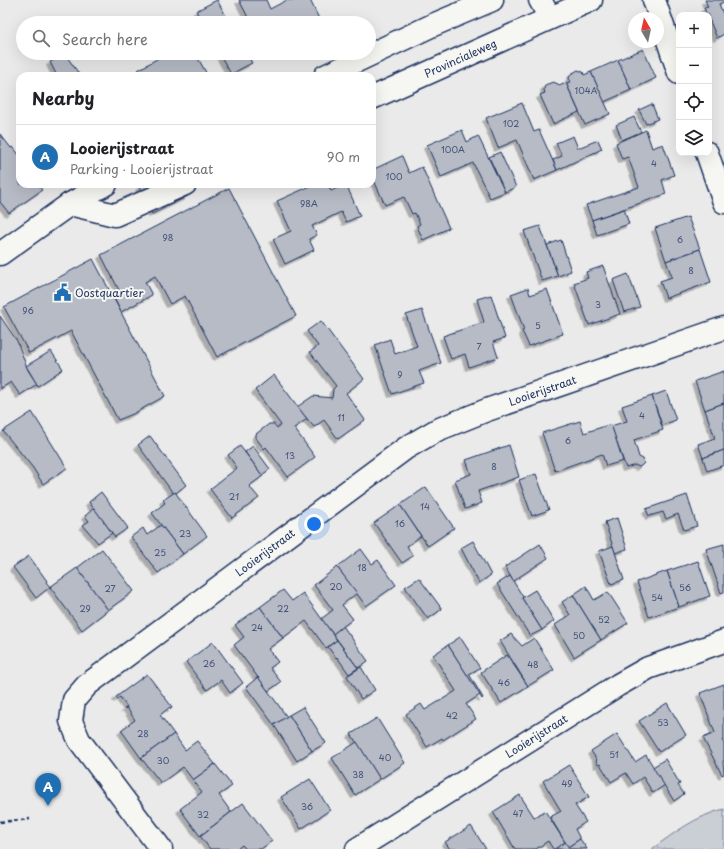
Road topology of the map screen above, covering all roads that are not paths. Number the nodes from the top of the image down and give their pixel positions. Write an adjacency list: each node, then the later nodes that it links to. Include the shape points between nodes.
1 (492, 0): 5 (street)
2 (590, 0): 4 (street, Provincialeweg)
3 (654, 0): 7 (street)
4 (545, 9): 9 (street, Provincialeweg)
5 (376, 52)
6 (359, 60): 8 (street)
7 (676, 64)
8 (333, 72)
9 (376, 96)
10 (708, 156): 13 (street)
11 (99, 188): 14 (street)
12 (176, 188): 14 (street, via 115,215)
13 (724, 202)
14 (70, 204): 15 (street)
15 (0, 254)
16 (724, 328): 18 (street, Looierijstraat, via 486,410 437,430 406,448 87,685 74,700 71,722 79,740)
17 (724, 641): 19 (street, Looierijstraat, via 648,668 618,685)
18 (161, 849)
19 (357, 849)

